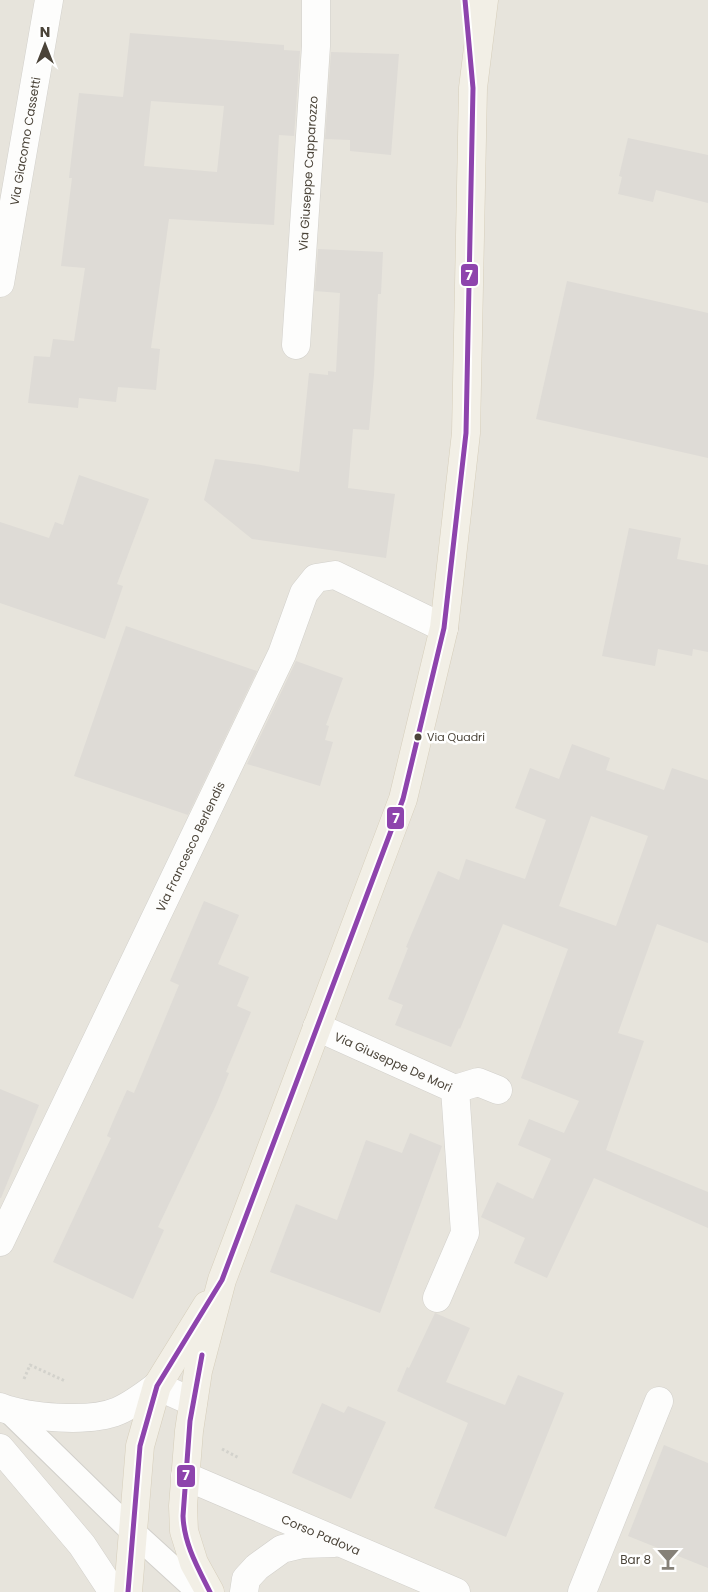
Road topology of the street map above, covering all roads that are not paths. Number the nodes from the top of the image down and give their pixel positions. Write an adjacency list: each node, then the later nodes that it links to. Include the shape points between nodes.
1 (49, 0): 6 (street, Via Giacomo Cassetti)
2 (316, 0): 7 (street, Via Giuseppe Capparozzo, via 316,46)
3 (465, 0): 5 (main road)
4 (484, 0): 5 (main road)
5 (473, 88): 8 (main road, via 466,433)
6 (0, 283)
7 (296, 344)
8 (444, 628): 9 (main road, via 403,799); 12 (street, Via Francesco Berlendis, via 336,575 316,578 304,593 282,654)
9 (317, 1028): 10 (street, Via Giuseppe De Mori); 13 (main road)
10 (455, 1089): 11 (street, Via Giuseppe De Mori, via 478,1082); 14 (street, via 465,1233)
11 (498, 1090)
12 (0, 1242)
13 (222, 1280): 15 (main road); 17 (main road)
14 (437, 1298)
15 (157, 1386): 17 (street); 18 (street, via 118,1411 86,1418); 21 (main road, via 140,1446)
16 (659, 1401): 29 (street)
17 (193, 1402): 20 (main road)
18 (4, 1409): 21 (lane)
19 (0, 1448): 23 (street, via 82,1545)
20 (185, 1476): 22 (street, Corso Padova); 26 (main road, via 184,1531 194,1563)
21 (132, 1532): 24 (main road); 25 (lane)
22 (340, 1543): 27 (street, via 303,1544 282,1550 246,1579); 28 (street, Corso Padova)
23 (113, 1592)
24 (128, 1592)
25 (199, 1592)
26 (210, 1592)
27 (244, 1592)
28 (456, 1592)
29 (582, 1592)

